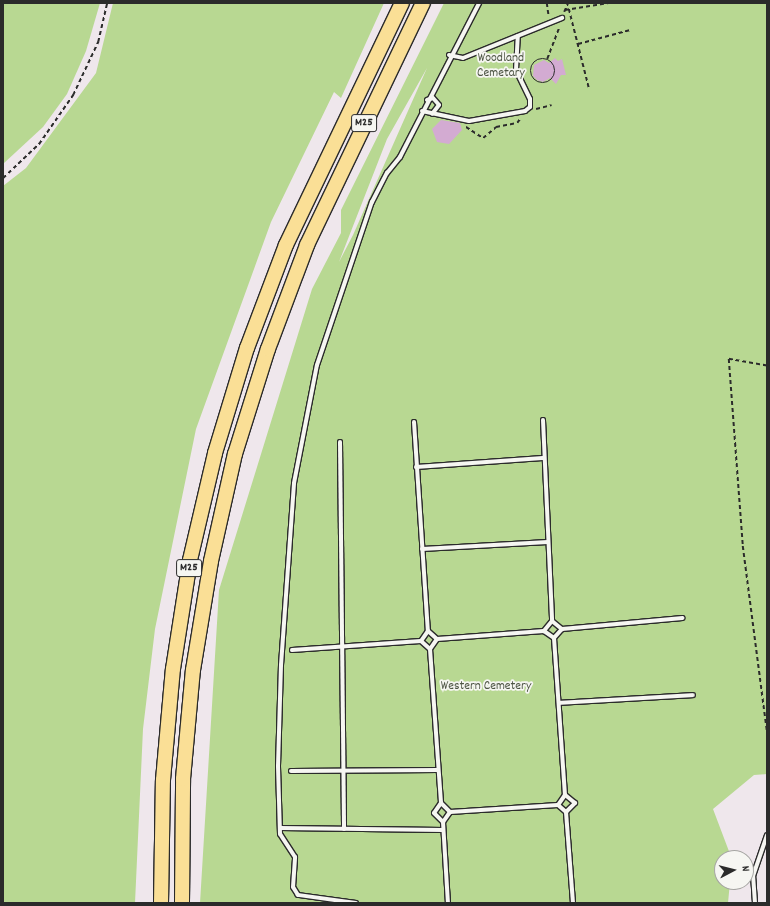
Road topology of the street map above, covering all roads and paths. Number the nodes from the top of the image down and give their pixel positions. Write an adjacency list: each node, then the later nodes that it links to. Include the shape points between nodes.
1 (107, 3): 27 (path, via 98,42 73,95 39,144)
2 (402, 3): 63 (highway, M25, via 286,245 247,348 215,453 189,568 173,670 163,787)
3 (424, 3): 64 (highway, M25, via 337,179 296,272 235,454 214,547 193,670 183,779)
4 (479, 3): 17 (lane)
5 (547, 3): 13 (path)
6 (568, 3): 11 (path)
7 (588, 3): 9 (path)
8 (608, 3): 9 (path)
9 (587, 7): 10 (path)
10 (569, 9): 11 (path); 16 (path)
11 (564, 10): 12 (path)
12 (562, 18): 13 (lane); 18 (path)
13 (550, 21): 15 (lane)
14 (630, 30): 16 (path)
15 (518, 36): 17 (lane, via 463,58); 22 (lane, via 516,70)
16 (578, 44): 19 (path)
17 (449, 55): 20 (lane)
18 (547, 60): 18 (path, via 553,64 555,74 547,82 540,82 534,78 532,67 536,61)
19 (589, 88)
20 (427, 100): 23 (lane); 25 (lane, via 433,98 439,104 438,110)
21 (552, 105): 22 (path, via 538,109)
22 (530, 107): 24 (lane)
23 (422, 111): 25 (lane); 59 (lane, via 400,157 387,173 372,202 336,302 309,404 289,524 278,758)
24 (520, 113): 26 (lane); 26 (path, via 517,123 500,126 484,138 469,130)
25 (431, 114): 26 (lane)
26 (462, 121)
27 (3, 178)
28 (767, 366): 49 (path, via 729,359 743,546)
29 (543, 420): 32 (lane)
30 (414, 422): 33 (lane)
31 (340, 442): 44 (lane)
32 (543, 458): 33 (lane); 34 (lane)
33 (416, 467): 35 (lane)
34 (548, 542): 35 (lane); 37 (lane)
35 (422, 549): 39 (lane)
36 (683, 618): 38 (lane)
37 (552, 621): 38 (lane); 40 (lane)
38 (562, 629): 41 (lane)
39 (428, 631): 42 (lane); 43 (lane)
40 (544, 631): 41 (lane); 42 (lane)
41 (554, 638): 48 (lane)
42 (437, 639): 45 (lane)
43 (421, 641): 44 (lane); 45 (lane)
44 (343, 647): 46 (lane); 52 (lane)
45 (430, 649): 50 (lane)
46 (292, 650)
47 (693, 695): 48 (lane)
48 (559, 703): 53 (lane)
49 (767, 732)
50 (438, 770): 52 (lane); 54 (lane)
51 (291, 771): 52 (lane)
52 (343, 772): 60 (lane)
53 (565, 795): 55 (lane); 57 (lane, via 575,803)
54 (441, 803): 56 (lane); 58 (lane, via 434,813)
55 (558, 805): 56 (lane); 57 (lane)
56 (450, 812): 58 (lane)
57 (566, 812): 67 (lane)
58 (443, 822): 61 (lane)
59 (280, 828): 60 (lane); 65 (lane, via 282,840 294,857 294,887 298,895)
60 (344, 829): 61 (lane)
61 (443, 830): 66 (lane)
62 (767, 835): 68 (lane, via 753,876)
63 (161, 903)
64 (182, 903)
65 (356, 903)
66 (448, 903)
67 (573, 903)
68 (755, 903)

